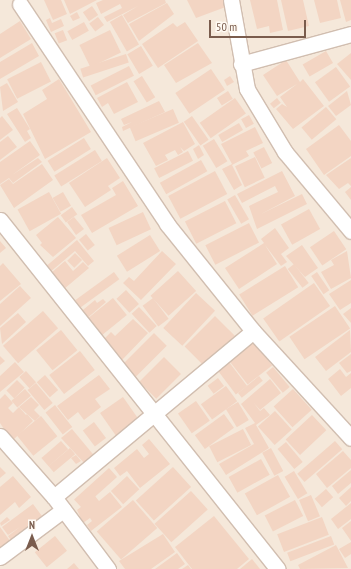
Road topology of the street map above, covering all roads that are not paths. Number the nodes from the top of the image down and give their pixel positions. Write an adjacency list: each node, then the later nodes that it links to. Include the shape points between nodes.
1 (231, 0): 4 (street)
2 (20, 4): 7 (street, via 167,224)
3 (351, 35): 4 (street)
4 (241, 64): 6 (street, via 247,89 284,152)
5 (0, 220): 8 (street)
6 (351, 231)
7 (254, 331): 8 (street); 10 (street)
8 (155, 411): 11 (street); 15 (street)
9 (0, 436): 11 (street)
10 (351, 438)
11 (54, 497): 12 (street)
12 (63, 510): 13 (street); 14 (street)
13 (0, 557)
14 (108, 569)
15 (278, 569)

